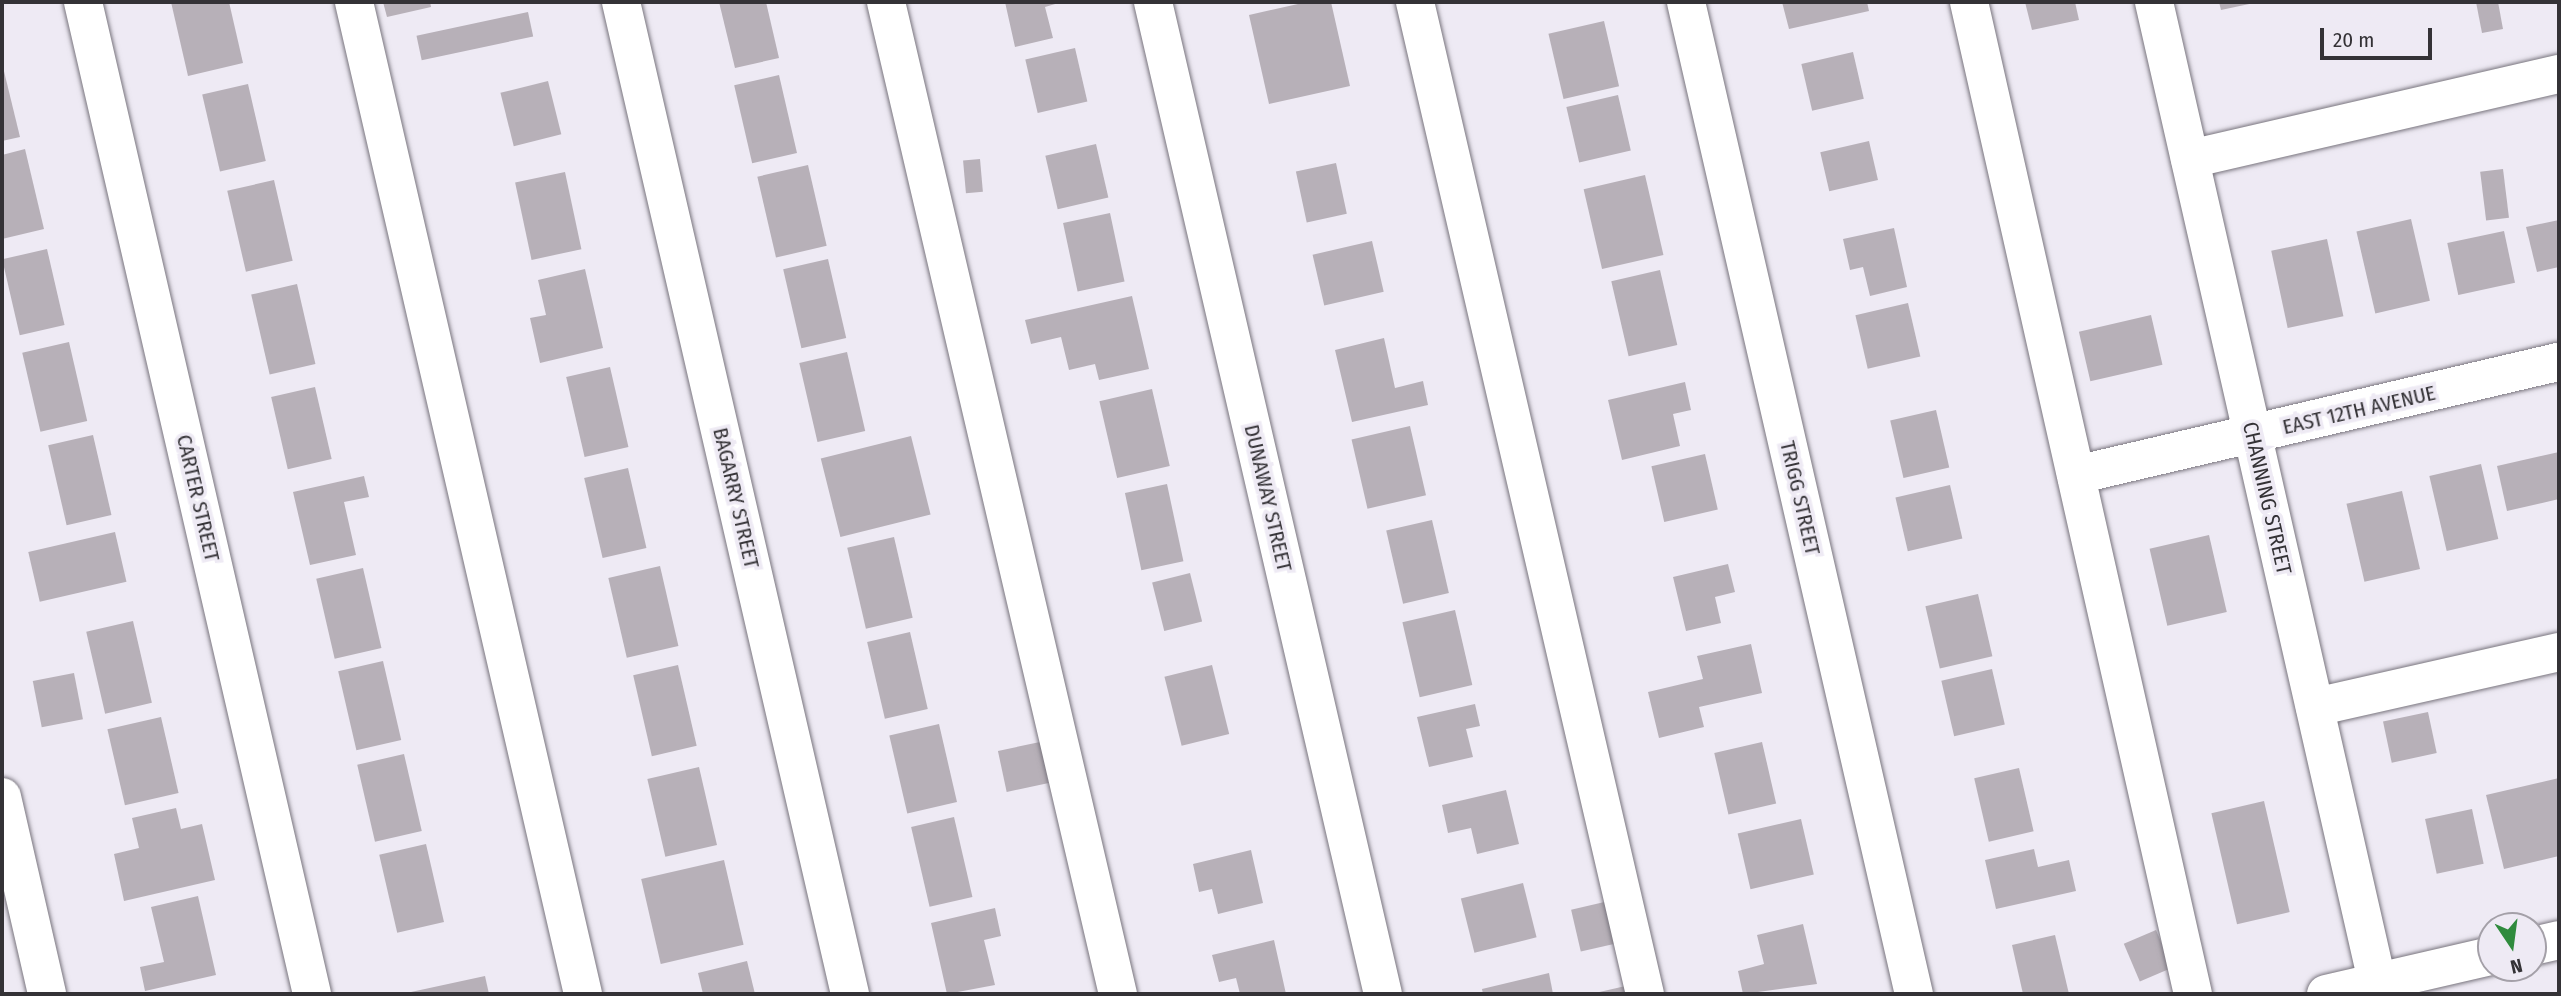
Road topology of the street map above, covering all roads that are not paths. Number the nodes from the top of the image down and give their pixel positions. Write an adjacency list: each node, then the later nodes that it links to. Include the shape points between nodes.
1 (83, 2): 21 (street, CARTER STREET)
2 (354, 2): 22 (street)
3 (621, 2): 23 (street, BAGARRY STREET)
4 (886, 2): 24 (street)
5 (1153, 2): 25 (street, DUNAWAY STREET)
6 (1415, 2): 26 (street)
7 (1686, 2): 27 (street, TRIGG STREET)
8 (1969, 2): 14 (street)
9 (2154, 2): 11 (street, CHANNING STREET)
10 (2559, 74): 11 (street)
11 (2190, 159): 13 (street, CHANNING STREET)
12 (2559, 362): 13 (street, EAST 12TH AVENUE)
13 (2253, 435): 14 (street, EAST 12TH AVENUE); 16 (street, CHANNING STREET)
14 (2076, 475): 28 (street)
15 (2559, 652): 16 (street)
16 (2315, 707): 19 (street, CHANNING STREET)
17 (2, 797): 20 (street)
18 (2477, 960): 19 (street)
19 (2379, 988): 29 (street)
20 (47, 994)
21 (312, 994)
22 (583, 994)
23 (850, 994)
24 (1118, 994)
25 (1383, 994)
26 (1645, 994)
27 (1913, 994)
28 (2193, 994)
29 (2326, 994)

